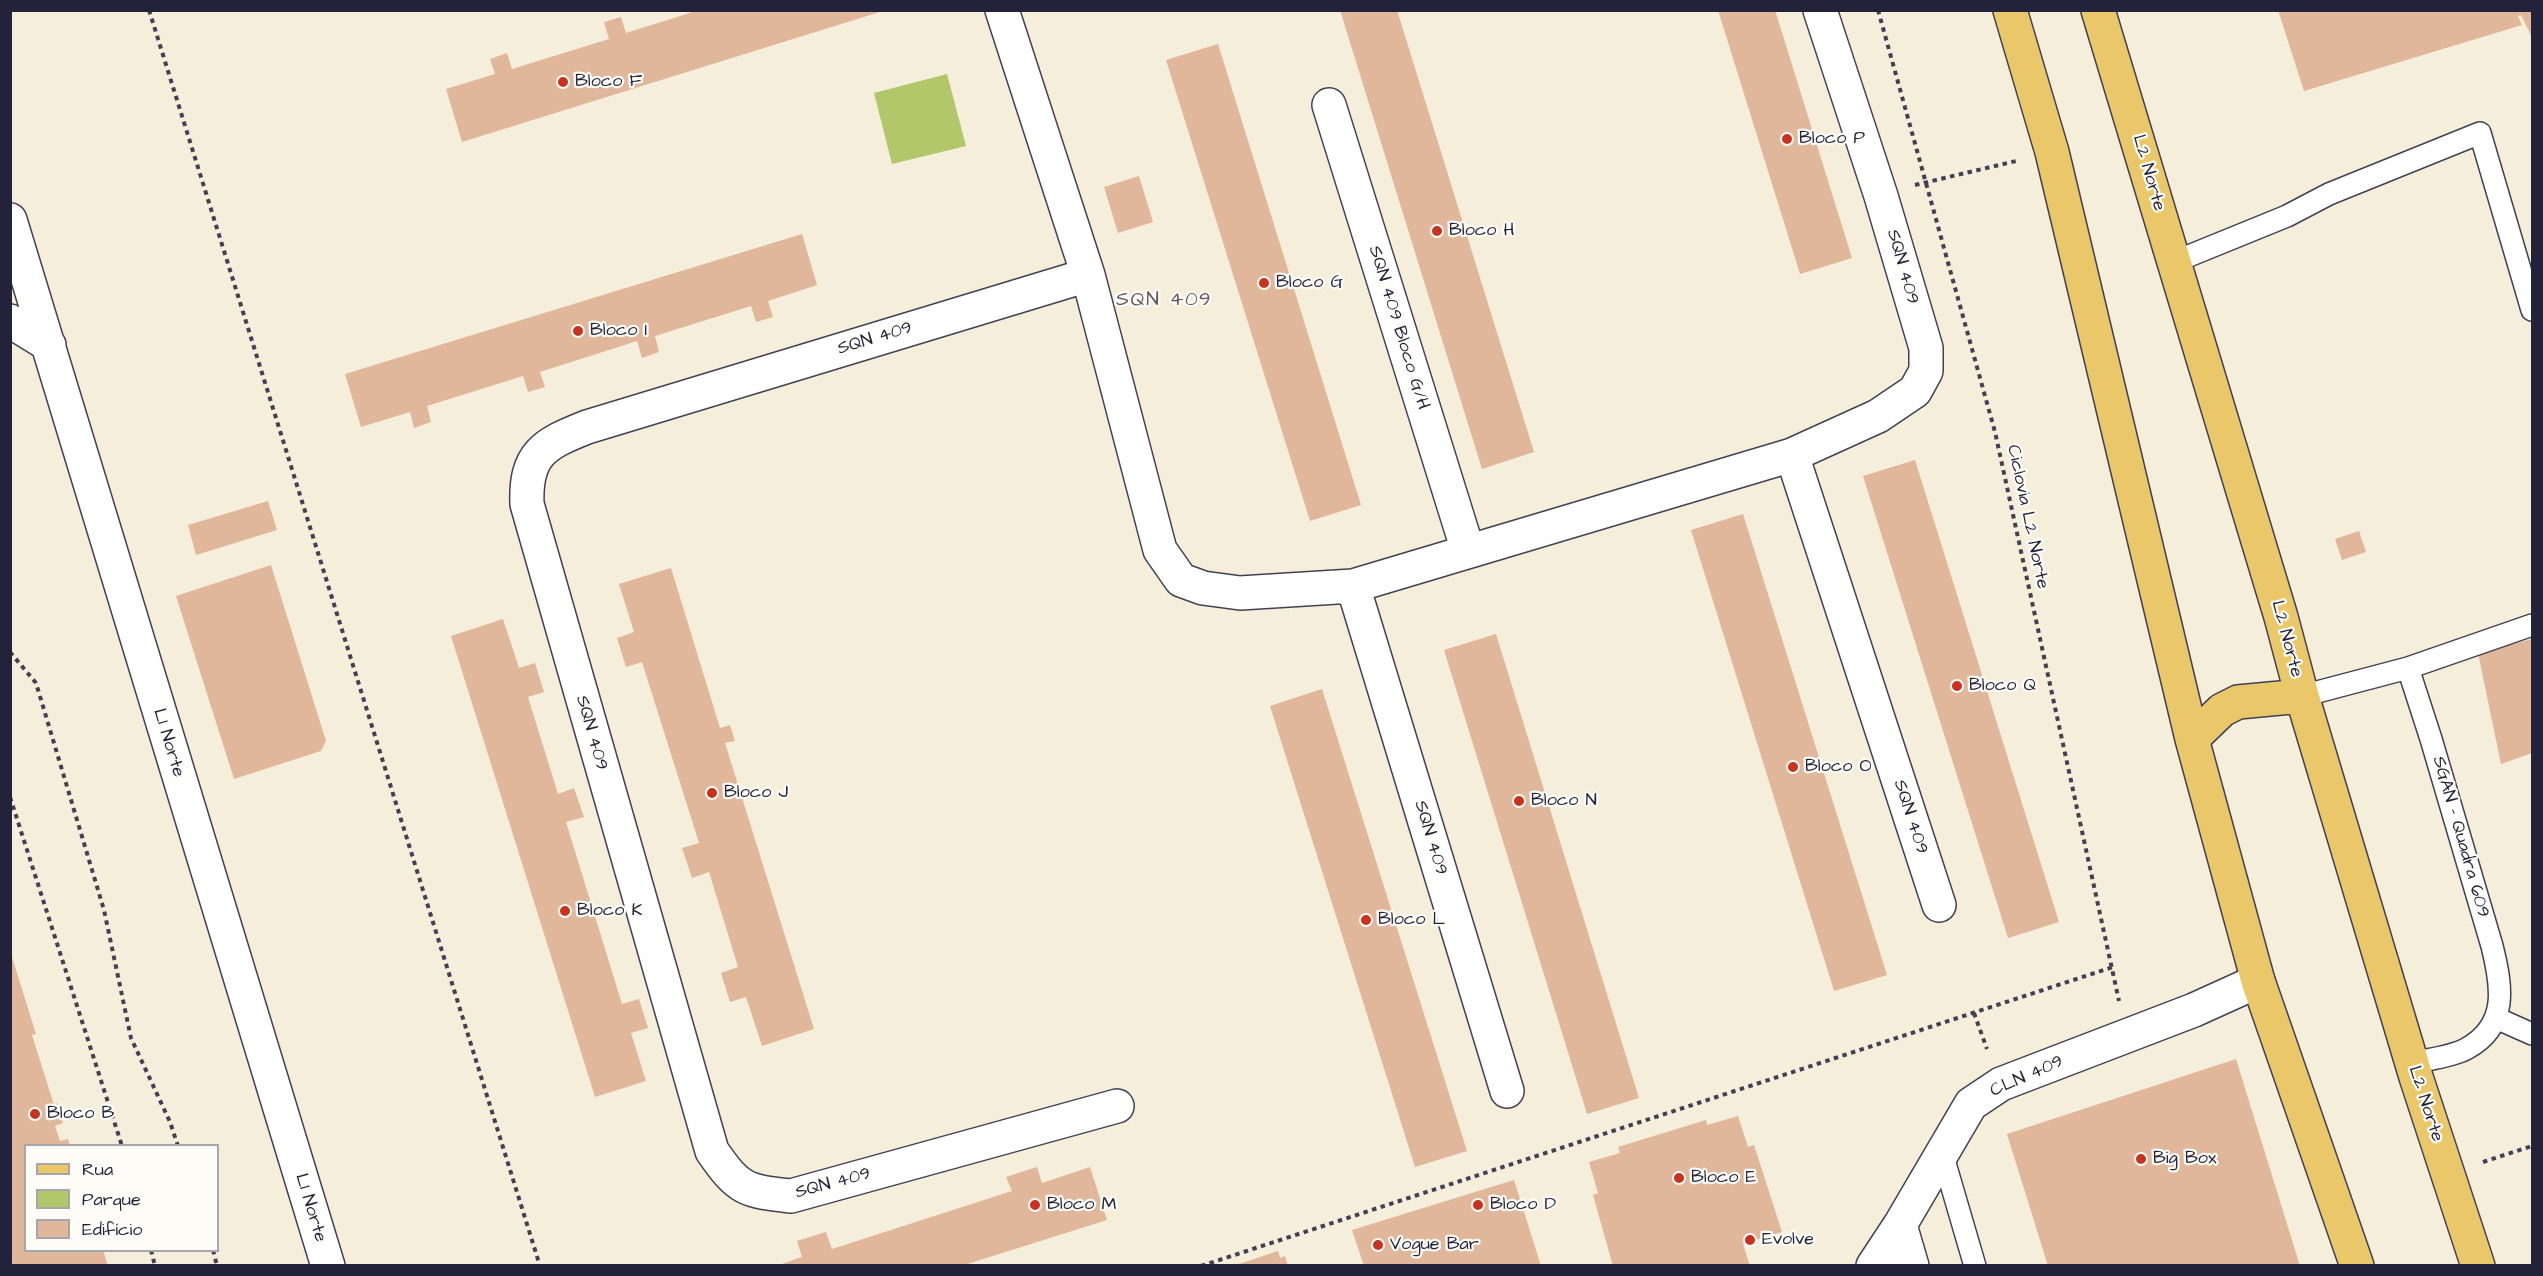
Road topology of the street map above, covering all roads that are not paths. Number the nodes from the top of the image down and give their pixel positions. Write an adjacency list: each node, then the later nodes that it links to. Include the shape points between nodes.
1 (1002, 10): 9 (street, SQN 409)
2 (1820, 10): 13 (street, SQN 409, via 1926,348 1926,371 1915,391 1878,416)
3 (2010, 10): 19 (main road, via 2052,152)
4 (2098, 10): 8 (main road, L2 Norte)
5 (1329, 105): 14 (street, SQN 409 Bloco G/H)
6 (10, 220): 7 (street, L1 Norte)
7 (16, 256): 12 (street, L1 Norte)
8 (2174, 262): 10 (lane, via 2480,134); 18 (main road, L2 Norte)
9 (1088, 275): 15 (street, SQN 409, via 1160,550 1181,580 1203,588 1240,593); 26 (street, SQN 409, via 563,436 543,450 528,468 526,504 712,1151 730,1177 754,1192 791,1196)
10 (2532, 310)
11 (10, 321): 12 (street)
12 (49, 345): 29 (street, L1 Norte)
13 (1792, 455): 14 (street, SQN 409); 20 (street, SQN 409)
14 (1468, 551): 15 (street, SQN 409)
15 (1353, 586): 25 (street, SQN 409)
16 (2532, 625): 17 (lane)
17 (2408, 668): 18 (lane); 22 (lane, SGAN - Quadra 609, via 2499,974 2501,998)
18 (2302, 696): 19 (main road, via 2238,702 2222,710); 24 (main road, L2 Norte)
19 (2192, 739): 21 (main road)
20 (1939, 904)
21 (2258, 981): 27 (street, CLN 409, via 2194,1010 2001,1084 1971,1104); 33 (main road)
22 (2496, 1018): 23 (lane); 24 (lane, SGAN - Quadra 609, via 2484,1037 2465,1050)
23 (2532, 1034)
24 (2412, 1063): 34 (main road, L2 Norte)
25 (1507, 1091)
26 (1117, 1106)
27 (1942, 1153): 28 (street, CLN 409); 32 (lane)
28 (1900, 1225): 30 (street, CLN 409); 31 (street)
29 (328, 1266)
30 (1873, 1266)
31 (1912, 1266)
32 (1975, 1266)
33 (2357, 1266)
34 (2478, 1266)

